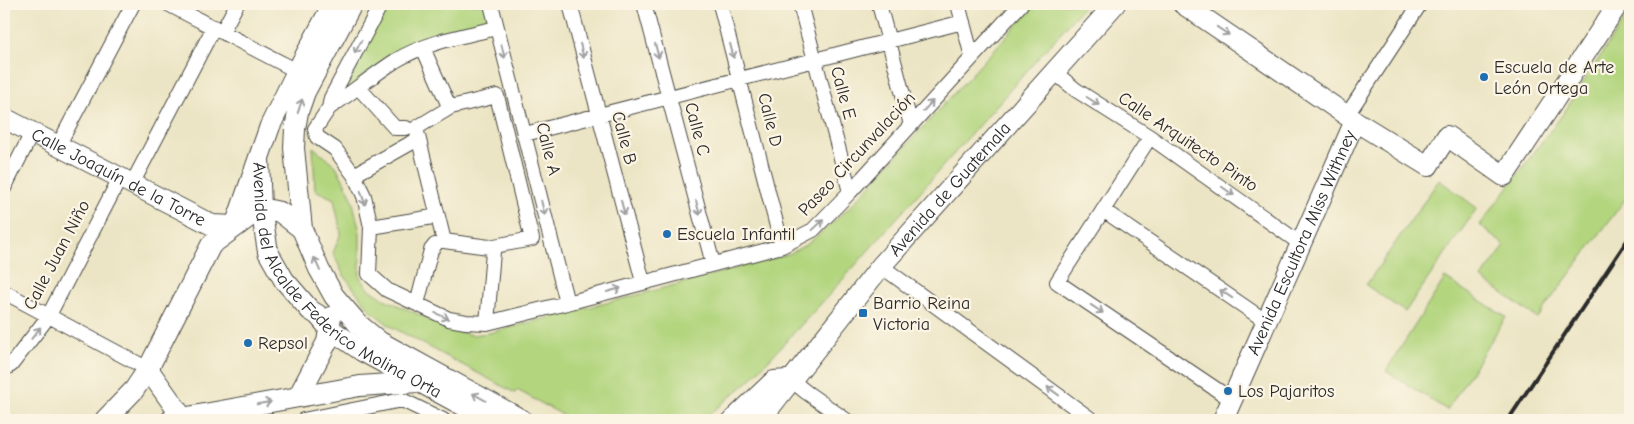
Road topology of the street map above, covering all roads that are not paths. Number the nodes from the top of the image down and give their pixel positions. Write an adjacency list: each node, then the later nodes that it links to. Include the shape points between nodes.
1 (133, 4): 43 (street)
2 (168, 4): 21 (street)
3 (237, 4): 21 (street, Calle Juan Niño)
4 (333, 4): 26 (street, Avenida del Alcalde Federico Molina Orta)
5 (352, 4): 54 (street, Avenida del Alcalde Federico Molina Orta, one-way to 5, via 294,148 298,112 305,92)
6 (381, 4): 33 (street, one-way to 33, via 331,98)
7 (491, 4): 20 (street, Calle A)
8 (570, 4): 35 (street, Calle B, one-way to 35)
9 (644, 4): 31 (street, Calle C, one-way to 31)
10 (720, 4): 28 (street, Calle D, one-way to 28)
11 (800, 4): 25 (street, Calle E)
12 (879, 4): 22 (street)
13 (958, 4): 19 (street)
14 (1021, 4): 24 (street, Paseo Circunvalación)
15 (1115, 4): 27 (street, Avenida de Guatemala)
16 (1183, 4): 34 (street, one-way to 34)
17 (1420, 4): 34 (street)
18 (1618, 4): 34 (street, via 1504,176 1447,136 1428,166)
19 (963, 22): 22 (street); 24 (street)
20 (497, 28): 23 (street); 40 (street, Calle A, one-way to 40)
21 (218, 29): 26 (street); 46 (street, Calle Juan Niño)
22 (889, 41): 25 (street); 37 (street)
23 (423, 48): 29 (street, via 396,61); 32 (street)
24 (972, 57): 37 (street, Paseo Circunvalación, one-way to 24)
25 (815, 60): 28 (street); 48 (street, Calle E)
26 (297, 70): 44 (street, Avenida del Alcalde Federico Molina Orta, via 270,126)
27 (1054, 72): 41 (street, Calle Arquitecto Pinto, one-way to 41, via 1076,90); 61 (street, Avenida de Guatemala)
28 (740, 79): 31 (street); 58 (street, Calle D)
29 (358, 88): 33 (street); 38 (street, via 395,128)
30 (497, 88): 32 (street)
31 (669, 97): 35 (street); 60 (street, Calle C, one-way to 60)
32 (448, 104): 38 (street)
33 (329, 108): 45 (street, via 315,129 317,137 335,149)
34 (1354, 114): 56 (street, Avenida Escultora Miss Withney)
35 (599, 115): 40 (street); 62 (street, Calle B, one-way to 62)
36 (4, 118): 39 (street, Calle Joaquín de la Torre)
37 (911, 125): 48 (street, Paseo Circunvalación)
38 (406, 128): 42 (street)
39 (32, 133): 43 (street, Calle Joaquín de la Torre); 47 (street)
40 (525, 134): 65 (street, Calle A, one-way to 65)
41 (1150, 137): 50 (street); 56 (street, Calle Arquitecto Pinto, one-way to 56)
42 (411, 143): 45 (street); 51 (street)
43 (58, 146): 46 (street, Calle Joaquín de la Torre)
44 (259, 159): 49 (street, Avenida del Alcalde Federico Molina Orta); 52 (street)
45 (354, 175): 53 (street, one-way to 53, via 364,196)
46 (126, 181): 52 (street, Calle Joaquín de la Torre, via 212,225); 67 (street, Calle Juan Niño)
47 (4, 188)
48 (850, 192): 58 (street, Paseo Circunvalación, one-way to 48, via 813,230)
49 (261, 208): 52 (street); 54 (street, via 280,212); 70 (street, Avenida del Alcalde Federico Molina Orta, via 268,252 284,280)
50 (1103, 210): 68 (street, one-way to 50); 76 (street, one-way to 76, via 1057,282)
51 (433, 217): 53 (street); 57 (street)
52 (235, 226): 72 (street, via 211,245)
53 (371, 227): 66 (street, Paseo Circunvalación, via 369,274 387,290)
54 (302, 229): 64 (street, Avenida del Alcalde Federico Molina Orta, one-way to 54)
55 (534, 242): 55 (street, via 489,246 444,241 416,128 451,107 497,96); 59 (street)
56 (1301, 244): 68 (street, Avenida Escultora Miss Withney)
57 (435, 246): 59 (street); 66 (street, via 431,250)
58 (782, 246): 60 (street, Paseo Circunvalación)
59 (493, 252): 69 (street)
60 (713, 264): 62 (street, Paseo Circunvalación)
61 (882, 266): 73 (street, Avenida de Guatemala); 86 (street, one-way to 61)
62 (642, 282): 65 (street, Paseo Circunvalación, one-way to 62)
63 (4, 292): 67 (street)
64 (334, 296): 70 (street); 82 (street, Avenida del Alcalde Federico Molina Orta, one-way to 64, via 380,342 358,324)
65 (568, 303): 69 (street, Paseo Circunvalación)
66 (417, 304): 69 (street, Paseo Circunvalación, one-way to 69, via 449,319)
67 (48, 316): 71 (street, Calle Juan Niño, one-way to 67, via 11,365); 72 (street)
68 (1267, 322): 76 (street, Avenida Escultora Miss Withney)
69 (487, 323)
70 (330, 328): 74 (street, Avenida del Alcalde Federico Molina Orta, via 362,351); 75 (street, via 321,354)
71 (4, 369)
72 (148, 369): 77 (street); 78 (street, via 134,390)
73 (791, 380): 83 (street, via 774,381); 84 (street, Avenida de Guatemala); 85 (street)
74 (418, 382): 75 (street, via 369,385); 81 (street, Avenida del Alcalde Federico Molina Orta)
75 (298, 397): 77 (street, one-way to 75)
76 (1232, 400): 87 (street, Avenida Escultora Miss Withney)
77 (176, 419)
78 (105, 420)
79 (303, 420): 80 (street, via 402,400)
80 (444, 420)
81 (490, 420)
82 (522, 420)
83 (733, 420)
84 (760, 420)
85 (846, 420)
86 (1092, 420)
87 (1223, 420)

